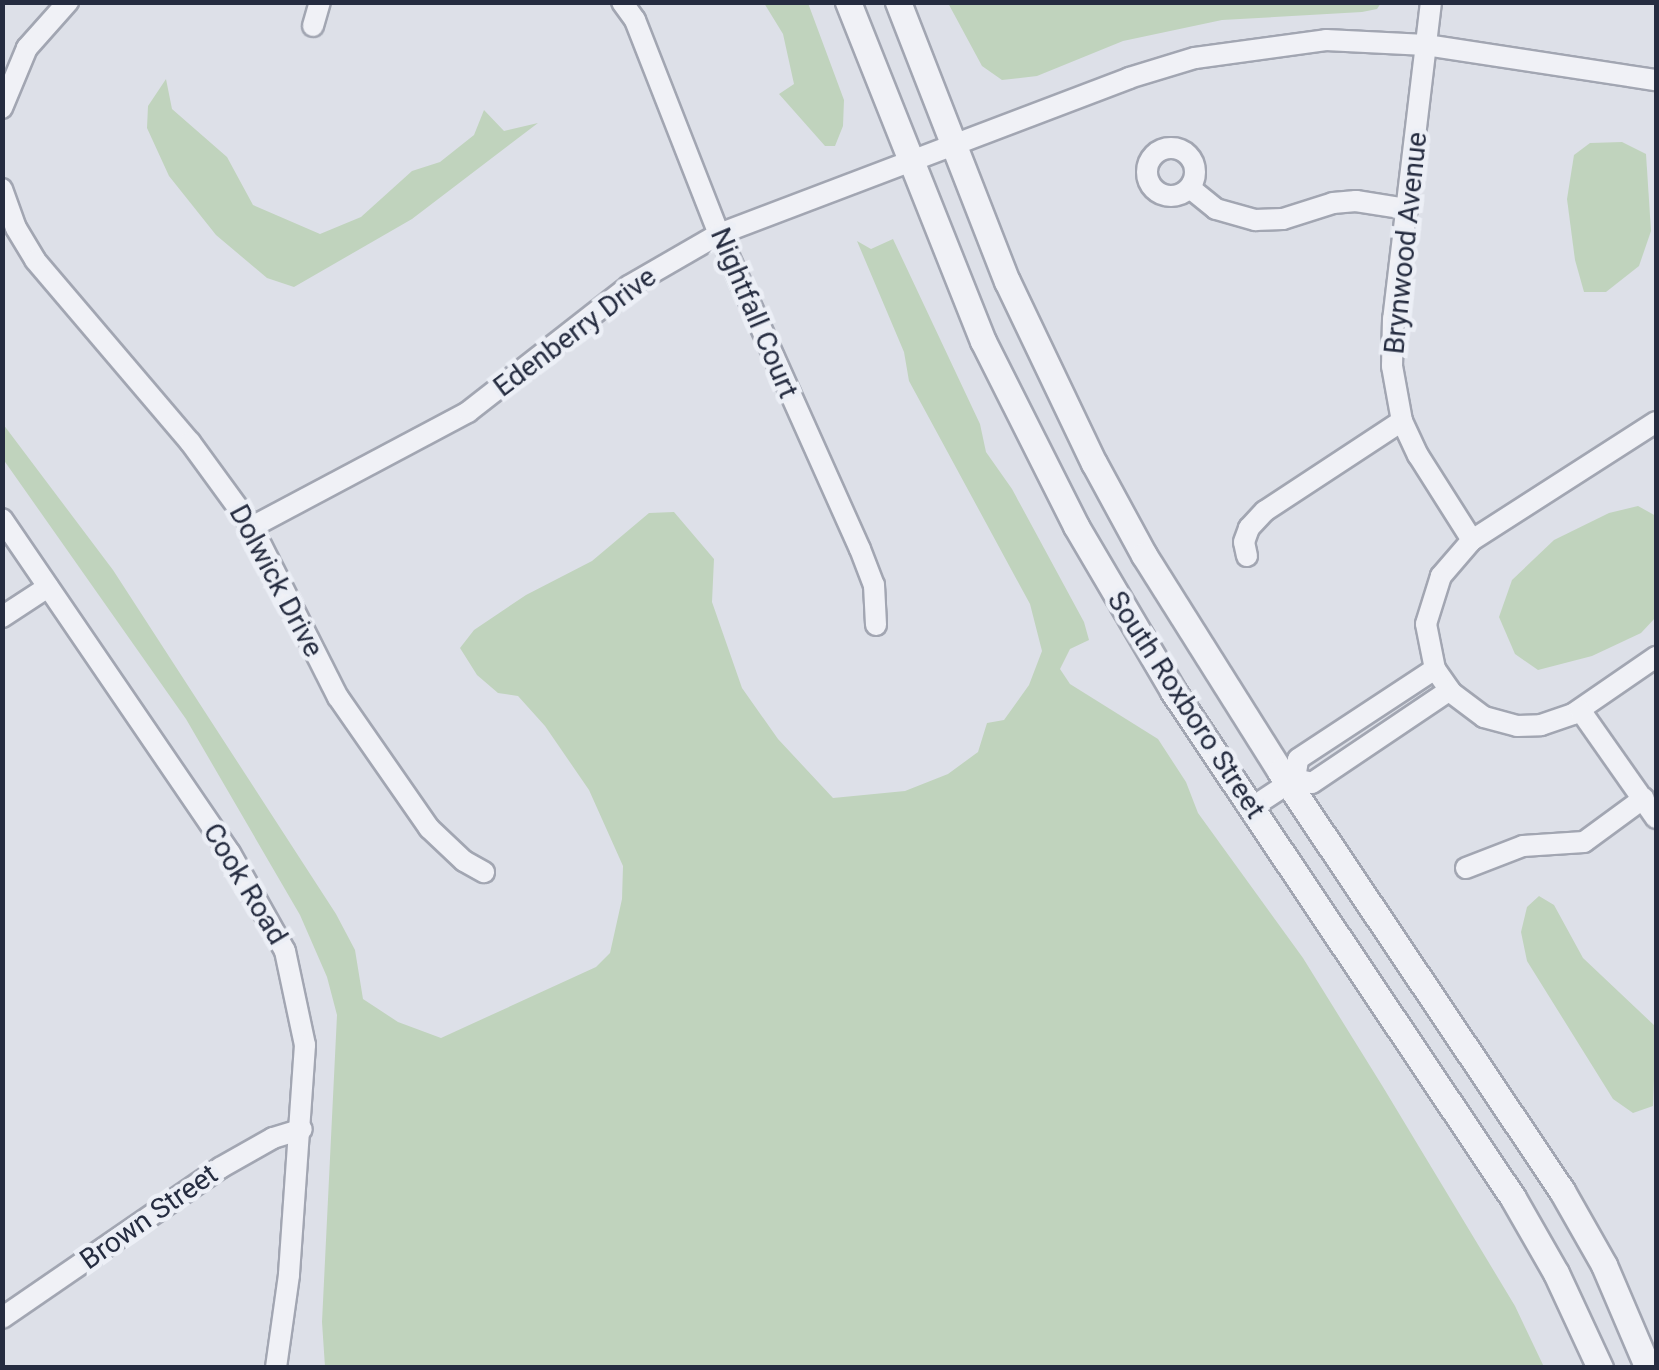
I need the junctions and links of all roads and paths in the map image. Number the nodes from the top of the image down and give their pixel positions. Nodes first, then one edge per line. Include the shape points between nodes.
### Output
1 (68, 2) edge
2 (320, 2) edge
3 (622, 2) edge
4 (848, 2) edge
5 (898, 2) edge
6 (1431, 2) edge
7 (313, 26) dead end
8 (1426, 44) junction
9 (1656, 80) edge
10 (2, 108) edge
11 (951, 145) junction
12 (908, 162) junction
13 (2, 188) edge
14 (1190, 188) dead end
15 (1407, 209) junction
16 (718, 234) junction
17 (1402, 421) junction
18 (1650, 426) edge
19 (1656, 451) edge
20 (2, 519) edge
21 (252, 527) junction
22 (1472, 540) junction
23 (1247, 556) dead end
24 (48, 587) junction
25 (2, 617) edge
26 (876, 626) dead end
27 (1656, 657) edge
28 (1436, 669) junction
29 (1450, 690) junction
30 (1580, 710) junction
31 (1292, 780) junction
32 (1644, 798) junction
33 (1251, 808) junction
34 (1656, 818) edge
35 (1466, 868) dead end
36 (484, 872) dead end
37 (302, 1129) junction
38 (2, 1318) edge
39 (276, 1368) edge
40 (1600, 1368) edge
41 (1648, 1368) edge

1 - 10 street via 27,48
2 - 7 street
3 - 16 street, Nightfall Court via 635,20
4 - 12 street, South Roxboro Street
5 - 11 street, South Roxboro Street
6 - 8 street, Brynwood Avenue
8 - 9 street, Edenberry Drive
8 - 11 street, Edenberry Drive via 1326,40 1195,58
8 - 15 street, Brynwood Avenue
11 - 12 street, Edenberry Drive
11 - 31 street, South Roxboro Street via 1094,463 1173,602
12 - 16 street, Edenberry Drive
12 - 33 street, South Roxboro Street via 1032,445 1123,610
13 - 21 street, Dolwick Drive via 35,260 190,442
14 - 15 street via 1216,209 1255,220 1356,201
15 - 17 street, Brynwood Avenue via 1391,346
16 - 21 street, Edenberry Drive via 629,286 468,412
16 - 26 street, Nightfall Court via 860,549 874,585
17 - 22 street, Brynwood Avenue
17 - 23 street via 1265,511 1249,528
18 - 19 street
18 - 22 street
20 - 24 street, Cook Road
21 - 36 street, Dolwick Drive via 338,697 429,828
22 - 28 street via 1445,570 1428,606
24 - 25 street
24 - 37 street, Cook Road via 230,854 285,951 304,1023
27 - 30 street
28 - 29 street
28 - 31 street via 1298,759
29 - 30 street via 1475,712 1504,724 1541,725
29 - 31 street via 1312,782
30 - 32 street
31 - 33 street
31 - 41 street, South Roxboro Street via 1562,1191 1604,1265
32 - 34 street
32 - 35 street via 1584,842 1523,846
33 - 40 street, South Roxboro Street via 1513,1198
37 - 38 street, Brown Street via 220,1168
37 - 39 street, Cook Road

